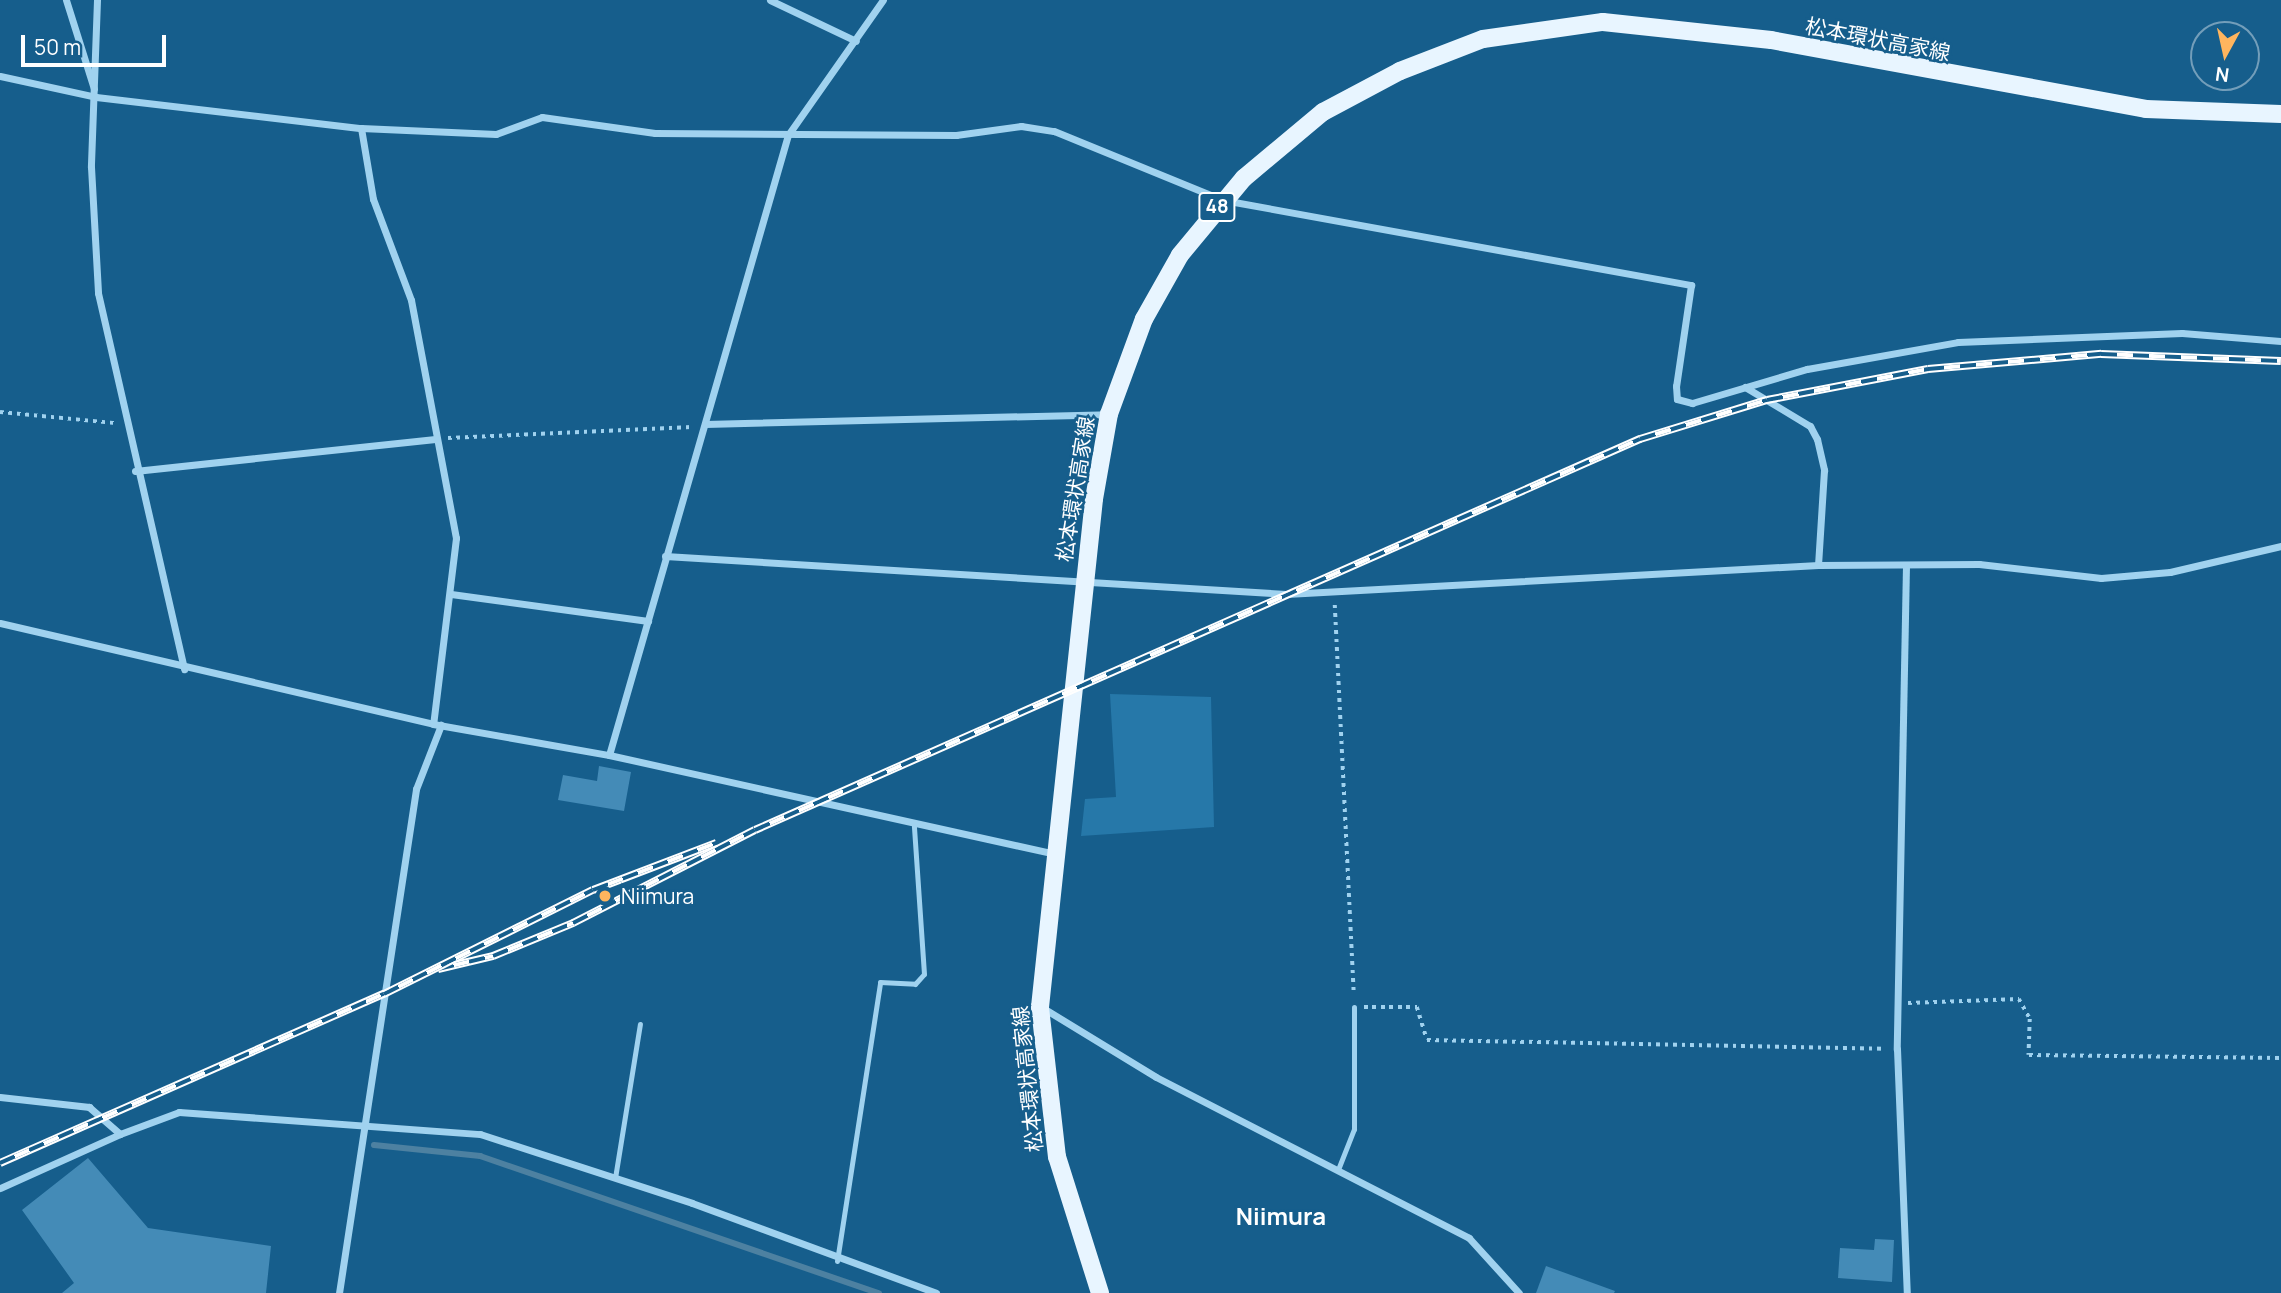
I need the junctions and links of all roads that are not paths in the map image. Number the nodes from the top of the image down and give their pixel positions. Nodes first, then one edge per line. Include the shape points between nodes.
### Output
1 (65, 0) edge
2 (97, 0) edge
3 (770, 0) edge
4 (883, 0) edge
5 (856, 41) junction
6 (0, 76) edge
7 (96, 97) junction
8 (2281, 114) edge
9 (361, 128) junction
10 (788, 135) junction
11 (1223, 200) junction
12 (2281, 341) edge
13 (1745, 387) junction
14 (1109, 414) junction
15 (705, 426) junction
16 (435, 439) junction
17 (135, 471) junction
18 (2281, 546) edge
19 (665, 555) junction
20 (1818, 565) junction
21 (1906, 565) junction
22 (1084, 583) junction
23 (451, 594) junction
24 (648, 621) junction
25 (0, 623) edge
26 (184, 669) junction
27 (437, 724) junction
28 (609, 755) junction
29 (914, 826) junction
30 (1055, 854) junction
31 (1040, 1007) junction
32 (1354, 1007) road end
33 (640, 1024) dead end
34 (0, 1097) edge
35 (361, 1130) junction
36 (120, 1134) junction
37 (1339, 1167) junction
38 (615, 1178) junction
39 (0, 1188) edge
40 (837, 1261) junction
41 (340, 1293) edge
42 (936, 1293) edge
43 (1100, 1293) edge
44 (1519, 1293) edge
45 (1906, 1293) edge

1 - 7 street
2 - 7 street
3 - 5 street
4 - 5 street
5 - 10 street
6 - 7 street
7 - 9 street
7 - 17 street via 91,167 98,293
8 - 11 main road, 松本環状高家線 / 48 via 2146,108 1689,27 1562,25 1445,51 1355,93 1287,137
9 - 10 street via 496,134 542,117 655,133
9 - 16 street via 373,199 411,300
10 - 11 street via 956,135 1021,126 1055,131
10 - 15 street
11 - 13 street via 1691,285 1677,399 1692,403
11 - 14 main road, 松本環状高家線 / 48 via 1164,281 1125,361
12 - 13 street via 2182,333 1958,342
13 - 20 street via 1804,421 1817,439 1824,470
14 - 15 street
14 - 22 main road, 松本環状高家線 / 48
15 - 19 street
16 - 17 street
16 - 23 street via 456,538
17 - 26 street via 184,649
18 - 21 street via 2170,572 2101,578 1979,564
19 - 22 street
19 - 24 street
20 - 21 street
20 - 22 street via 1335,593
21 - 45 street via 1897,1049
22 - 30 main road, 松本環状高家線 / 48
23 - 24 street
23 - 27 street
24 - 28 street
25 - 26 street
26 - 27 street
27 - 28 street
27 - 35 street via 416,789
28 - 29 street
29 - 30 street
29 - 40 lane via 924,974 915,984 880,982
30 - 31 main road, 松本環状高家線 / 48
31 - 37 street via 1156,1077
31 - 43 main road, 松本環状高家線 / 48 via 1057,1157
32 - 37 lane via 1354,1129
33 - 38 lane
34 - 36 street via 89,1107
35 - 36 street via 179,1112
35 - 38 street via 480,1135
35 - 41 street
36 - 39 street
37 - 44 street via 1469,1238
38 - 40 street
40 - 42 street

